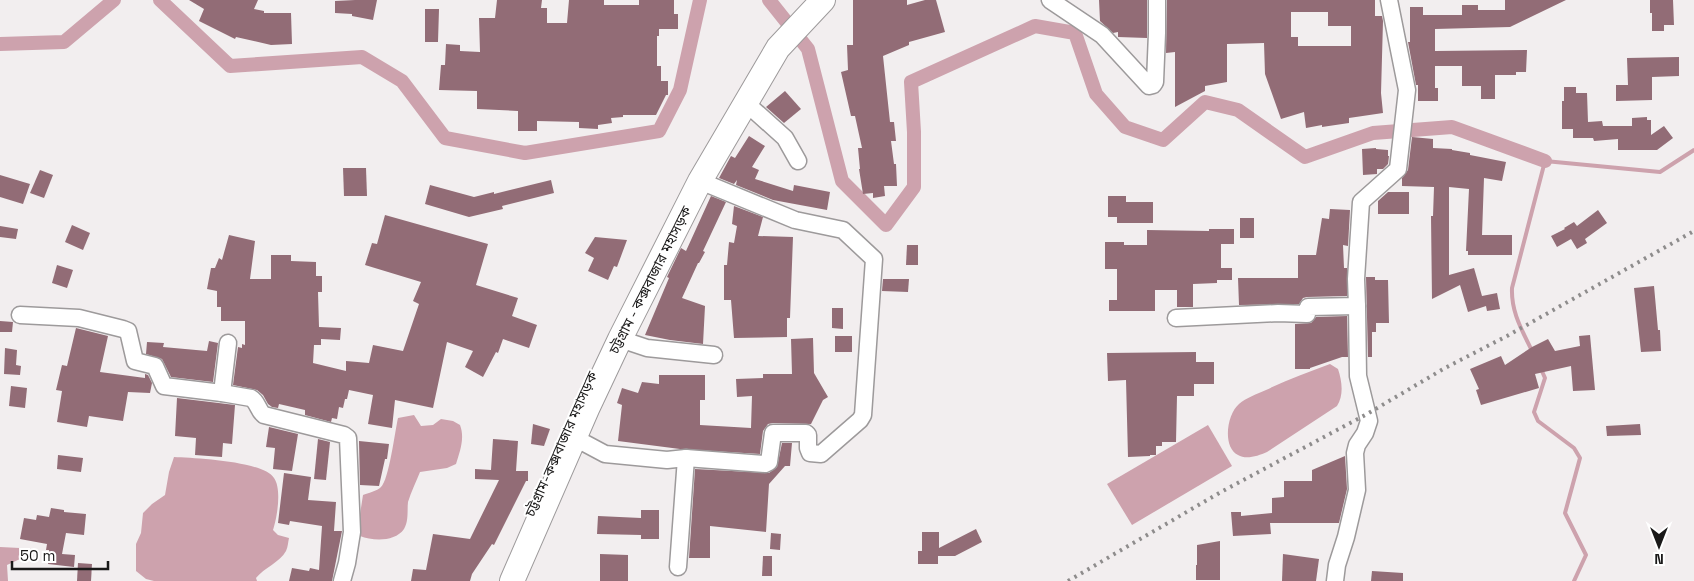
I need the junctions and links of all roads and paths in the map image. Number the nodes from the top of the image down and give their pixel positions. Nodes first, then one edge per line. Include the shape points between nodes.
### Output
1 (1050, 0) edge
2 (1157, 0) edge
3 (1388, 0) edge
4 (809, 5) edge
5 (772, 45) junction
6 (746, 103) junction
7 (798, 161) dead end
8 (700, 181) junction
9 (1356, 306) junction
10 (20, 315) dead end
11 (1176, 318) dead end
12 (620, 339) junction
13 (228, 343) dead end
14 (714, 355) dead end
15 (222, 392) junction
16 (575, 438) junction
17 (686, 458) junction
18 (678, 567) dead end
19 (342, 581) edge
20 (500, 581) edge
21 (512, 581) edge
22 (1335, 581) edge

1 - 2 street via 1102,35 1149,86 1155,82
3 - 9 street via 1407,90 1398,169 1361,202
4 - 5 highway
5 - 6 highway, চট্টগ্রাম - কক্সবাজার মহাসড়ক
5 - 20 highway, চট্টগ্রাম-কক্সবাজার মহাসড়ক via 737,86 662,220
6 - 7 street via 785,138
6 - 8 highway, চট্টগ্রাম - কক্সবাজার মহাসড়ক
8 - 12 highway, চট্টগ্রাম - কক্সবাজার মহাসড়ক
8 - 17 street via 795,220 844,230 874,259 863,415 860,420 815,453 808,448 808,434 775,432 771,436 766,463
9 - 11 street via 1308,307 1307,314
9 - 22 street via 1358,376 1368,421 1355,453 1356,490
10 - 15 street via 79,318 123,329 128,331 135,361 155,366 164,386
12 - 14 street via 647,348
12 - 16 highway, চট্টগ্রাম - কক্সবাজার মহাসড়ক
13 - 15 street
15 - 19 street via 251,398 261,414 348,438 352,532
16 - 17 street via 605,454 667,460
16 - 21 highway, চট্টগ্রাম - কক্সবাজার মহাসড়ক
17 - 18 street

